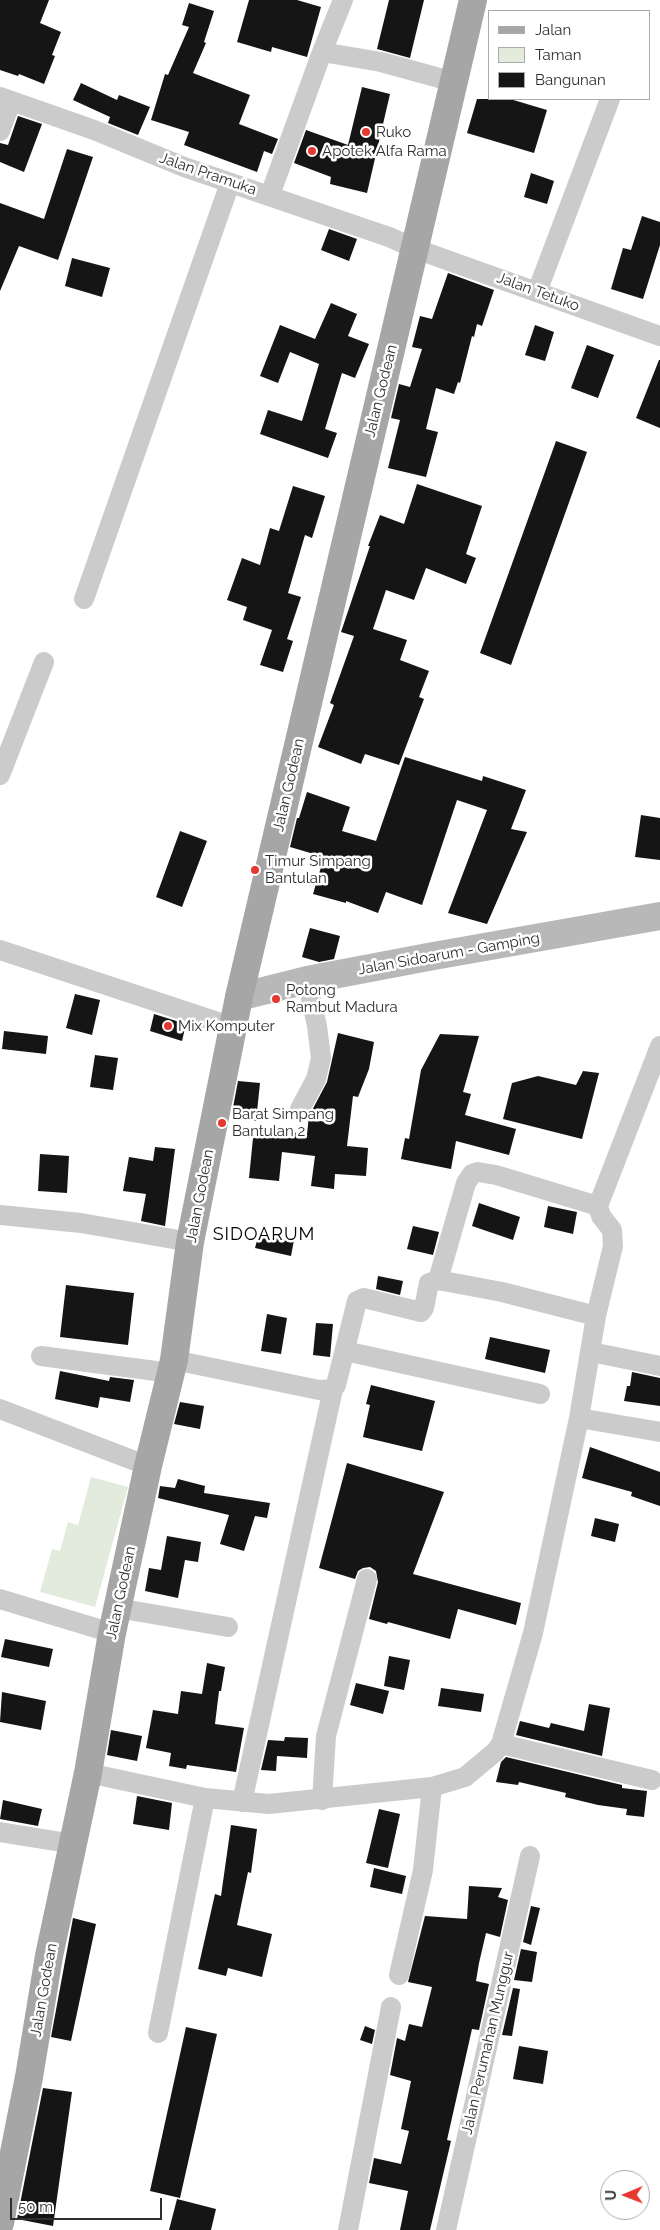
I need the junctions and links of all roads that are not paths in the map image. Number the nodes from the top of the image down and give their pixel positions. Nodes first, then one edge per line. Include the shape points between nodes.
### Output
1 (343, 0) edge
2 (473, 0) edge
3 (322, 52) junction
4 (454, 82) junction
5 (6, 99) edge
6 (610, 100) edge
7 (0, 131) edge
8 (230, 183) junction
9 (270, 195) junction
10 (416, 249) junction
11 (537, 292) junction
12 (660, 336) edge
13 (84, 599) dead end
14 (44, 662) dead end
15 (0, 774) edge
16 (660, 916) edge
17 (0, 950) edge
18 (307, 980) junction
19 (239, 997) junction
20 (234, 1027) junction
21 (660, 1046) edge
22 (300, 1109) dead end
23 (598, 1206) junction
24 (0, 1215) edge
25 (190, 1242) junction
26 (438, 1280) junction
27 (596, 1316) junction
28 (345, 1350) junction
29 (591, 1352) junction
30 (41, 1356) dead end
31 (660, 1366) edge
32 (172, 1367) junction
33 (333, 1389) junction
34 (540, 1394) dead end
35 (0, 1409) edge
36 (580, 1418) junction
37 (660, 1432) edge
38 (148, 1466) junction
39 (366, 1580) dead end
40 (0, 1599) edge
41 (115, 1621) junction
42 (228, 1627) dead end
43 (501, 1744) junction
44 (88, 1773) junction
45 (652, 1780) dead end
46 (432, 1787) junction
47 (205, 1798) junction
48 (322, 1800) junction
49 (242, 1802) junction
50 (0, 1832) edge
51 (74, 1844) junction
52 (530, 1856) dead end
53 (399, 1975) dead end
54 (391, 2007) dead end
55 (158, 2033) dead end
56 (0, 2223) edge
57 (348, 2230) edge
58 (446, 2230) edge

1 - 3 street
2 - 4 main road, Jalan Godean
3 - 4 street via 381,62
3 - 9 street
4 - 10 main road, Jalan Godean
5 - 7 street
5 - 8 street, Jalan Pramuka
6 - 11 street
8 - 9 street, Jalan Pramuka
8 - 13 street
9 - 10 street, Jalan Pramuka
10 - 11 street, Jalan Tetuko
10 - 19 main road, Jalan Godean
11 - 12 street, Jalan Tetuko
14 - 15 street
16 - 18 main road, Jalan Sidoarum - Gamping
17 - 20 street
18 - 19 main road, Jalan Sidoarum - Gamping
18 - 22 street via 321,1058 316,1079
19 - 20 main road, Jalan Godean
20 - 25 main road, Jalan Godean
21 - 23 street
23 - 26 street via 496,1175 472,1174 466,1183
23 - 27 street via 612,1230 613,1246
24 - 25 street via 81,1223
25 - 32 main road, Jalan Godean
26 - 27 street via 502,1292
26 - 28 street via 429,1283 421,1312 364,1298 357,1301
27 - 29 street
28 - 33 street
28 - 34 street
29 - 31 street
29 - 36 street
30 - 32 street
32 - 33 street via 319,1390
32 - 38 main road, Jalan Godean
33 - 49 street
35 - 38 street
36 - 37 street
36 - 43 street via 533,1633
38 - 41 main road, Jalan Godean
39 - 48 street via 326,1736
40 - 41 street
41 - 42 street
41 - 44 main road, Jalan Godean
43 - 45 street
43 - 46 street via 481,1766 465,1776
44 - 47 street
44 - 51 main road, Jalan Godean
46 - 48 street
46 - 53 street via 422,1870
47 - 49 street
47 - 55 street
48 - 49 street via 269,1804
50 - 51 street
51 - 56 main road, Jalan Godean via 49,1956
52 - 58 street, Jalan Perumahan Munggur
54 - 57 street

